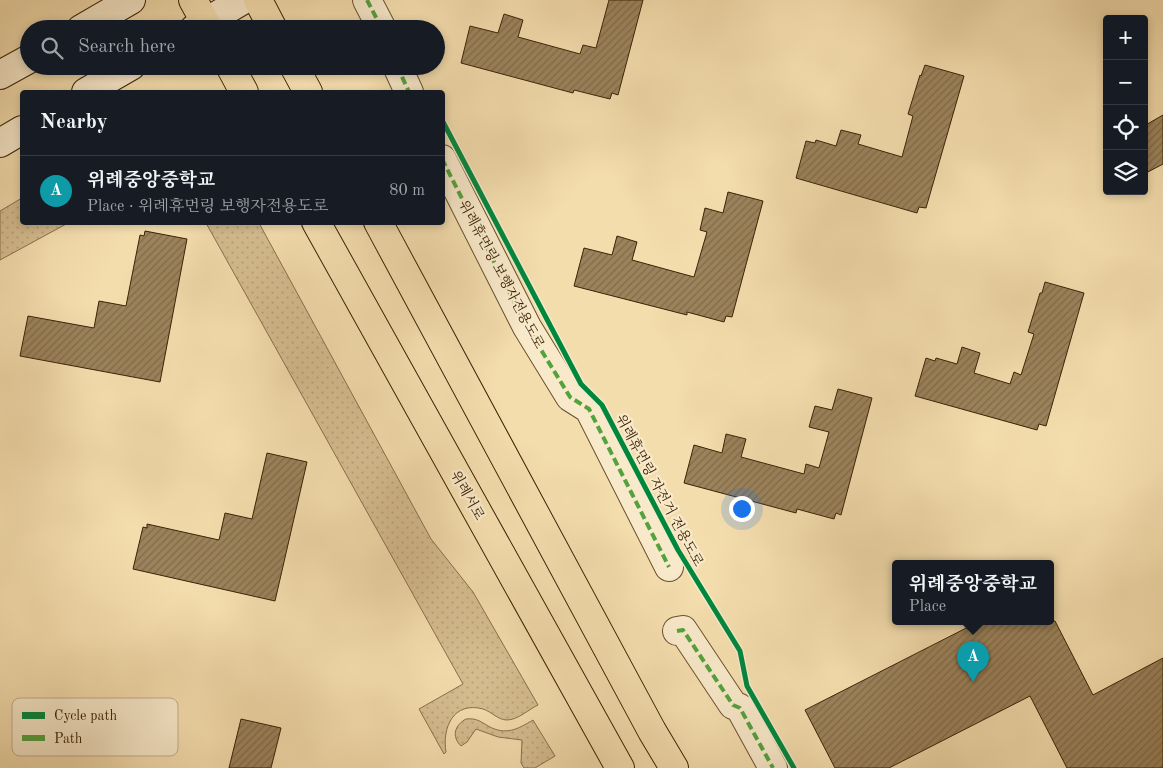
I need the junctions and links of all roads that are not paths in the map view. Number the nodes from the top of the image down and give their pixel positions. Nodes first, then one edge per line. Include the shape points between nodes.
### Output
1 (131, 0) edge
2 (243, 0) edge
3 (258, 0) edge
4 (367, 0) edge
5 (97, 20) edge
6 (200, 20) edge
7 (268, 20) edge
8 (377, 20) edge
9 (20, 63) edge
10 (0, 75) edge
11 (115, 75) edge
12 (235, 75) edge
13 (299, 75) edge
14 (401, 75) edge
15 (89, 90) edge
16 (243, 90) edge
17 (307, 90) edge
18 (408, 90) edge
19 (20, 131) edge
20 (0, 143) edge
21 (445, 165) edge
22 (318, 225) edge
23 (380, 225) edge
24 (669, 567) dead end
25 (677, 631) dead end
26 (620, 768) edge
27 (674, 768) edge
28 (773, 768) edge

1 - 5 street
2 - 6 street
3 - 7 main road
4 - 8 street
9 - 10 street
11 - 15 street
12 - 16 main road
13 - 17 main road
14 - 18 street
19 - 20 street
21 - 24 street, 위례휴먼링 보행자전용도로 via 527,327 570,397 589,409
22 - 26 main road, 위례서로
23 - 27 main road
25 - 28 street via 683,630 733,706 740,708

